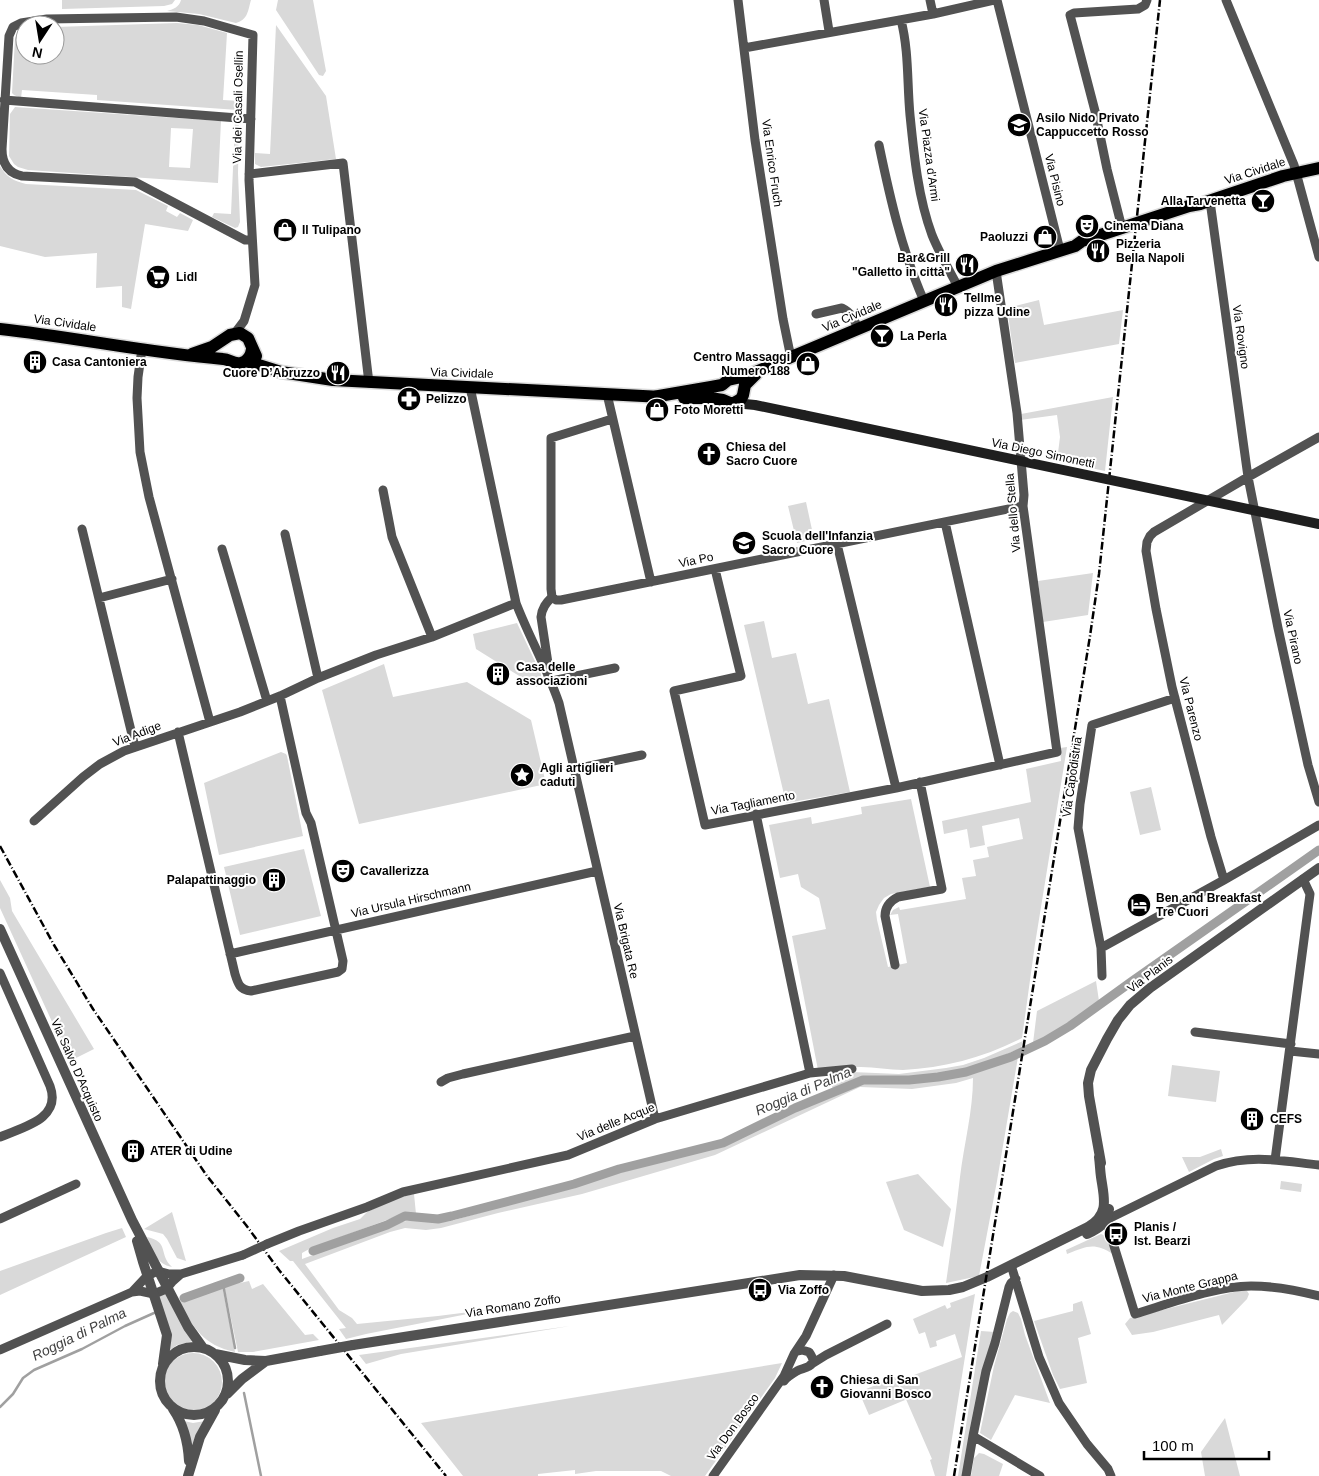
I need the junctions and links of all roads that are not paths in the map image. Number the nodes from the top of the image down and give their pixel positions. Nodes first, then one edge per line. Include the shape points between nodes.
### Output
1 (738, 0) edge
2 (824, 0) edge
3 (930, 0) edge
4 (995, 0) edge
5 (1146, 0) edge
6 (1226, 0) edge
7 (933, 14) junction
8 (901, 20) junction
9 (829, 31) junction
10 (744, 48) junction
11 (4, 100) junction
12 (251, 119) junction
13 (879, 145) dead end
14 (1319, 168) edge
15 (1296, 172) junction
16 (249, 174) junction
17 (1205, 202) junction
18 (1122, 228) junction
19 (252, 240) junction
20 (1075, 246) junction
21 (1060, 250) junction
22 (1319, 257) edge
23 (996, 271) junction
24 (958, 287) junction
25 (924, 301) junction
26 (816, 314) dead end
27 (244, 322) junction
28 (0, 329) edge
29 (858, 329) junction
30 (229, 337) junction
31 (142, 349) junction
32 (249, 349) junction
33 (185, 356) junction
34 (794, 356) junction
35 (226, 359) junction
36 (764, 369) junction
37 (727, 382) junction
38 (369, 383) junction
39 (470, 387) junction
40 (744, 389) junction
41 (607, 394) junction
42 (653, 397) junction
43 (729, 401) junction
44 (762, 406) junction
45 (612, 419) junction
46 (1319, 439) edge
47 (1248, 477) junction
48 (383, 490) dead end
49 (1023, 506) junction
50 (945, 522) junction
51 (1319, 524) edge
52 (82, 529) dead end
53 (285, 534) dead end
54 (837, 544) junction
55 (222, 549) dead end
56 (715, 569) junction
57 (172, 579) junction
58 (651, 582) junction
59 (552, 597) junction
60 (99, 598) junction
61 (516, 603) junction
62 (541, 617) junction
63 (523, 621) junction
64 (432, 637) junction
65 (546, 647) junction
66 (537, 649) junction
67 (615, 668) dead end
68 (318, 678) junction
69 (551, 680) junction
70 (280, 696) junction
71 (1175, 698) junction
72 (267, 701) junction
73 (210, 722) junction
74 (178, 732) junction
75 (135, 747) junction
76 (1056, 752) joint
77 (642, 755) dead end
78 (1000, 765) junction
79 (574, 769) junction
80 (920, 782) junction
81 (896, 788) junction
82 (1319, 802) edge
83 (756, 814) junction
84 (34, 821) dead end
85 (1319, 825) edge
86 (1319, 868) edge
87 (598, 871) junction
88 (1304, 879) junction
89 (1224, 880) junction
90 (0, 929) edge
91 (336, 930) junction
92 (1101, 948) junction
93 (230, 954) junction
94 (895, 966) dead end
95 (0, 974) edge
96 (1102, 976) dead end
97 (1195, 1032) dead end
98 (635, 1036) junction
99 (1290, 1047) junction
100 (1319, 1054) edge
101 (852, 1069) dead end
102 (810, 1073) junction
103 (441, 1082) dead end
104 (654, 1119) junction
105 (0, 1137) edge
106 (1275, 1160) junction
107 (1319, 1165) edge
108 (76, 1184) dead end
109 (1103, 1218) junction
110 (0, 1219) edge
111 (132, 1220) junction
112 (158, 1271) junction
113 (1013, 1271) junction
114 (181, 1274) junction
115 (147, 1276) junction
116 (832, 1278) junction
117 (166, 1289) junction
118 (132, 1292) junction
119 (154, 1294) junction
120 (1319, 1296) edge
121 (1023, 1302) junction
122 (1005, 1306) junction
123 (887, 1324) dead end
124 (806, 1336) junction
125 (203, 1348) junction
126 (0, 1350) edge
127 (797, 1351) junction
128 (809, 1352) junction
129 (215, 1354) junction
130 (826, 1355) junction
131 (792, 1360) junction
132 (266, 1361) junction
133 (163, 1365) junction
134 (810, 1365) junction
135 (801, 1370) junction
136 (773, 1392) junction
137 (225, 1396) junction
138 (170, 1406) junction
139 (217, 1407) junction
140 (973, 1436) junction
141 (188, 1473) edge
142 (1111, 1475) edge
143 (713, 1476) edge
144 (966, 1476) edge
145 (1040, 1476) edge

1 - 10 street, Via Enrico Fruch
2 - 9 street
3 - 7 street
4 - 7 street
4 - 21 street, Via Pisino
5 - 18 street via 1138,9 1070,15
6 - 15 street
7 - 8 street
8 - 9 street
8 - 24 street, Via Piazza d'Armi via 908,60 910,114 920,191 933,236
9 - 10 street
10 - 34 street, Via Enrico Fruch via 755,140 786,329
11 - 12 street
11 - 12 street, Via dei Casali Osellin via 9,36 13,27 21,23 176,17 253,35
11 - 19 street via 2,155 5,165 16,175 135,182 245,240
12 - 16 street, Via dei Casali Osellin
13 - 25 street via 890,198
14 - 15 main road, Via Cividale
15 - 17 main road, Via Cividale
15 - 22 street
16 - 19 street, Via dei Casali Osellin
16 - 38 street via 343,163
17 - 18 main road, Via Cividale
17 - 20 main road, Via Cividale via 1190,211 1141,228
17 - 47 street, Via Rovigno
18 - 20 main road, Via Cividale
19 - 27 street, Via dei Casali Osellin via 255,285
20 - 21 main road, Via Cividale
21 - 23 main road, Via Cividale
23 - 24 main road, Via Cividale
23 - 49 street, Via dello Stella via 1017,413
24 - 25 main road, Via Cividale
25 - 29 main road, Via Cividale
26 - 29 street via 842,308 854,317
27 - 30 street, Via dei Casali Osellin
27 - 32 street
28 - 31 main road, Via Cividale
29 - 34 main road, Via Cividale
30 - 32 main road, Via Cividale via 244,335
30 - 33 main road, Via Cividale via 202,352
30 - 35 main road via 222,344
31 - 33 main road, Via Cividale
31 - 57 street via 137,398 140,452
32 - 35 main road, Via Cividale via 242,363
32 - 38 main road, Via Cividale via 271,370
33 - 35 main road, Via Cividale
34 - 36 main road, Via Cividale
36 - 37 main road, Via Cividale
36 - 40 main road, Via Cividale via 752,376
37 - 40 main road via 737,380
37 - 42 main road, Via Cividale
37 - 43 main road via 720,392
38 - 39 main road, Via Cividale
39 - 41 main road, Via Cividale
39 - 61 street, Via Brigata Re
40 - 43 main road, Via Cividale via 741,399
40 - 44 main road, Via Diego Simonetti via 748,398
41 - 42 main road, Via Cividale
41 - 45 street
42 - 43 main road, Via Cividale
43 - 44 main road, Via Diego Simonetti
44 - 51 main road, Via Diego Simonetti, bridge
45 - 58 street
45 - 59 street via 552,438
46 - 47 street
47 - 71 street, Via Parenzo via 1154,532 1147,542 1156,609
47 - 82 street, Via Pirano via 1278,628
48 - 64 street via 392,537
49 - 50 street, Via Po
49 - 76 street, Via dello Stella
50 - 54 street, Via Po
50 - 78 street
52 - 60 street
53 - 68 street
54 - 56 street, Via Po
54 - 81 street
55 - 72 street
56 - 58 street, Via Po
56 - 83 street, Via Tagliamento via 741,676 674,691 706,825
57 - 60 street
57 - 73 street
58 - 59 street, Via Po via 561,600
59 - 62 street
60 - 75 street
61 - 63 street, Via Brigata Re
61 - 64 street, Via Adige
62 - 63 street
62 - 65 street, Via Brigata Re
63 - 66 street, Via Brigata Re
64 - 68 street, Via Adige
65 - 66 street
65 - 69 street, Via Brigata Re
66 - 69 street, Via Brigata Re
67 - 69 street
68 - 70 street, Via Adige
69 - 79 street, Via Brigata Re
70 - 72 street, Via Adige
70 - 91 street
71 - 89 street, Via Parenzo
71 - 92 street, Via Capodistria via 1092,725 1078,828
72 - 73 street, Via Adige
73 - 74 street, Via Adige
74 - 75 street, Via Adige
74 - 93 street
75 - 84 street, Via Adige via 100,764
76 - 78 street, Via Tagliamento
77 - 79 street
78 - 80 street, Via Tagliamento
79 - 87 street, Via Brigata Re
80 - 81 street, Via Tagliamento
80 - 94 street via 942,889 898,897 888,905 885,916
81 - 83 street, Via Tagliamento
83 - 102 street
85 - 89 street
86 - 88 street, Via Planis
87 - 91 street, Via Ursula Hirschmann
87 - 98 street, Via Brigata Re
88 - 99 street via 1310,894
88 - 109 street, Via Planis via 1150,988 1118,1020 1093,1065 1088,1083 1100,1157
89 - 92 street
90 - 111 street, Via Salvo D'Acquisto
91 - 93 street, Via Ursula Hirschmann
91 - 93 street via 343,964 341,970 335,972 249,991 237,982
92 - 96 street, Via Capodistria
95 - 105 street via 52,1096 42,1118
97 - 99 street
98 - 103 street
98 - 104 street, Via Brigata Re
99 - 100 street
99 - 106 street
101 - 102 street, Via delle Acque
102 - 104 street, Via delle Acque
104 - 114 street, Via delle Acque, bridge via 568,1155 403,1192 243,1255
106 - 107 street
106 - 109 street via 1244,1159 1216,1166
108 - 110 street
109 - 113 street
109 - 120 street, Via Monte Grappa via 1135,1314 1228,1288 1264,1286
111 - 112 street, Via Salvo D'Acquisto
111 - 115 street, Via Salvo D'Acquisto
112 - 114 street, Via delle Acque
112 - 115 street
112 - 117 street, Via Salvo D'Acquisto
113 - 116 street, Via Romano Zoffo via 950,1290 929,1292 861,1279
113 - 116 street, Via Romano Zoffo via 949,1297 936,1298
113 - 121 street
113 - 122 street
114 - 117 street, Via delle Acque
115 - 118 street
115 - 119 street, Via Salvo D'Acquisto
116 - 124 street, Via Don Bosco
116 - 132 street, Via Romano Zoffo, bridge via 764,1280
117 - 119 street
117 - 125 street, Via Salvo D'Acquisto
118 - 119 street
118 - 126 street
119 - 133 street, Via Salvo D'Acquisto via 167,1335
121 - 122 street
121 - 142 street via 1039,1357 1059,1403
122 - 140 street via 986,1371
123 - 130 street, Via Don Bosco
124 - 127 street, Via Don Bosco
124 - 128 street
125 - 129 street
125 - 133 street via 177,1351
127 - 128 street
127 - 131 street, Via Don Bosco
128 - 130 street
128 - 134 street
129 - 132 street, Via Romano Zoffo
129 - 137 street via 227,1370 229,1384
130 - 134 street, Via Don Bosco
131 - 135 street via 793,1365
131 - 136 street, Via Don Bosco
132 - 137 street, Via Romano Zoffo
133 - 138 street via 160,1384
134 - 135 street, Via Don Bosco
135 - 136 street, Via Don Bosco via 786,1378
136 - 143 street, Via Don Bosco
137 - 139 street
138 - 139 street via 193,1416 206,1414
138 - 141 street via 186,1436
139 - 141 street via 200,1437
140 - 144 street
140 - 145 street

